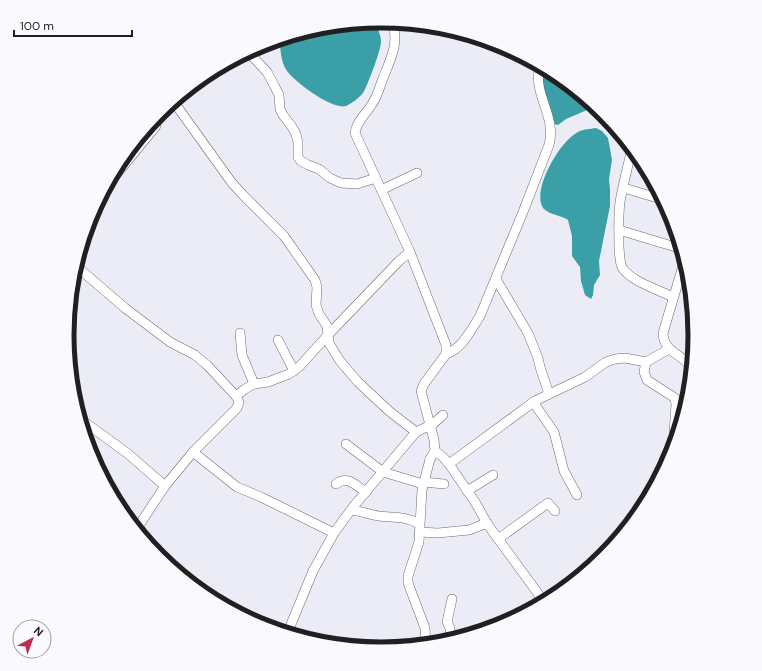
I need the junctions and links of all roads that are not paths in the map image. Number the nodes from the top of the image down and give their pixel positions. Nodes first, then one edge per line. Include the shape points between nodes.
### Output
1 (395, 29) edge
2 (252, 56) edge
3 (538, 71) edge
4 (176, 106) edge
5 (152, 131) edge
6 (131, 156) edge
7 (630, 156) edge
8 (417, 173) dead end
9 (376, 178) junction
10 (624, 188) junction
11 (381, 190) junction
12 (656, 198) edge
13 (619, 230) junction
14 (675, 247) edge
15 (410, 252) junction
16 (81, 270) edge
17 (682, 270) edge
18 (496, 279) junction
19 (673, 298) junction
20 (240, 333) dead end
21 (328, 335) junction
22 (278, 340) dead end
23 (669, 349) junction
24 (446, 354) junction
25 (646, 362) junction
26 (687, 363) edge
27 (294, 371) junction
28 (254, 384) junction
29 (549, 394) junction
30 (236, 396) junction
31 (533, 402) junction
32 (442, 415) dead end
33 (87, 424) edge
34 (430, 425) junction
35 (675, 426) edge
36 (416, 432) junction
37 (346, 444) dead end
38 (435, 451) junction
39 (193, 452) junction
40 (449, 464) junction
41 (383, 472) junction
42 (493, 475) dead end
43 (424, 483) junction
44 (336, 484) dead end
45 (444, 484) dead end
46 (165, 486) junction
47 (468, 491) junction
48 (366, 492) junction
49 (577, 495) dead end
50 (351, 510) junction
51 (555, 511) dead end
52 (487, 523) junction
53 (139, 525) edge
54 (419, 528) junction
55 (334, 533) junction
56 (498, 539) junction
57 (541, 598) edge
58 (452, 599) dead end
59 (289, 629) edge
60 (451, 635) edge
61 (425, 639) edge

1 - 9 street via 396,42 390,62 373,104 355,128
2 - 9 street via 267,72 279,95 280,109 296,134 298,157 301,161 341,183 357,184
3 - 18 street via 538,85 551,123 552,136
4 - 21 street via 232,183 284,236 315,280 316,305 327,326
5 - 6 street
7 - 10 street
8 - 11 street
9 - 11 street
10 - 12 street
10 - 13 street via 620,203
11 - 15 street
13 - 14 street
13 - 19 street via 620,262 623,269 651,288 661,290
15 - 21 street via 399,260
15 - 24 street via 446,345
16 - 30 street via 170,342 195,355
17 - 19 street
18 - 24 street via 470,332 454,351
18 - 29 street via 528,333
19 - 23 street via 663,333 663,342
20 - 28 street via 242,355
21 - 27 street
21 - 36 street via 329,343 340,361 358,382
22 - 27 street
23 - 25 street
23 - 26 street
24 - 34 street via 420,391
25 - 29 street via 615,359
25 - 35 street via 644,372 647,380 675,398
27 - 28 street via 268,382
28 - 30 street
29 - 31 street
30 - 39 street via 239,402 237,408
31 - 40 street
31 - 49 street via 554,432 564,471
32 - 34 street
33 - 46 street via 127,453
34 - 36 street
34 - 38 street
36 - 41 street
37 - 41 street
38 - 40 street
38 - 43 street via 430,459
39 - 46 street
39 - 55 street via 237,487
40 - 47 street
41 - 43 street
41 - 48 street
42 - 47 street
43 - 45 street
43 - 54 street
44 - 48 street via 346,480
46 - 53 street
47 - 52 street
48 - 50 street
50 - 54 street via 376,516 408,519
50 - 55 street
51 - 56 street via 548,503
52 - 54 street via 469,530 449,532
52 - 56 street
54 - 61 street via 419,542 408,583 423,623
55 - 59 street via 312,571
56 - 57 street
58 - 60 street via 447,622

